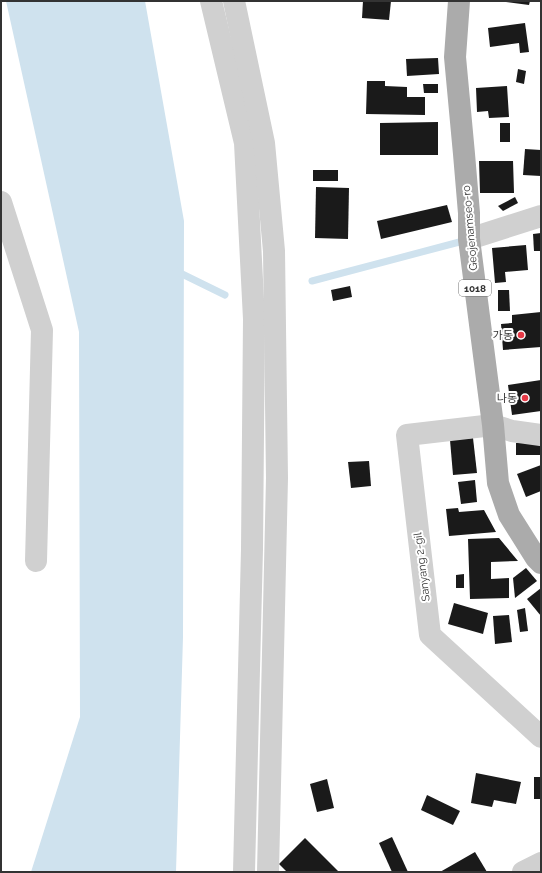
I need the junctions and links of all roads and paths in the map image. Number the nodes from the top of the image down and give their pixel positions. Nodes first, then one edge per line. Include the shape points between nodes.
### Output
1 (212, 1) edge
2 (234, 1) edge
3 (459, 1) edge
4 (1, 202) edge
5 (541, 216) edge
6 (469, 240) junction
7 (493, 425) junction
8 (541, 435) edge
9 (36, 562) dead end
10 (541, 563) edge
11 (541, 737) edge
12 (541, 862) edge
13 (244, 872) edge
14 (268, 872) edge
15 (524, 872) edge

1 - 13 street via 245,143 254,319 252,565
2 - 14 street via 264,143 274,251 277,478
3 - 6 main road, Geojenamseo-ro / 1018 via 455,57 465,161
4 - 9 street via 42,330
5 - 6 street
6 - 7 main road, Geojenamseo-ro / 1018
7 - 8 street
7 - 10 main road, Geojenamseo-ro / 1018 via 498,483 502,496 509,515
7 - 11 street, Sanyang 2-gil via 407,435 430,635
12 - 15 street

